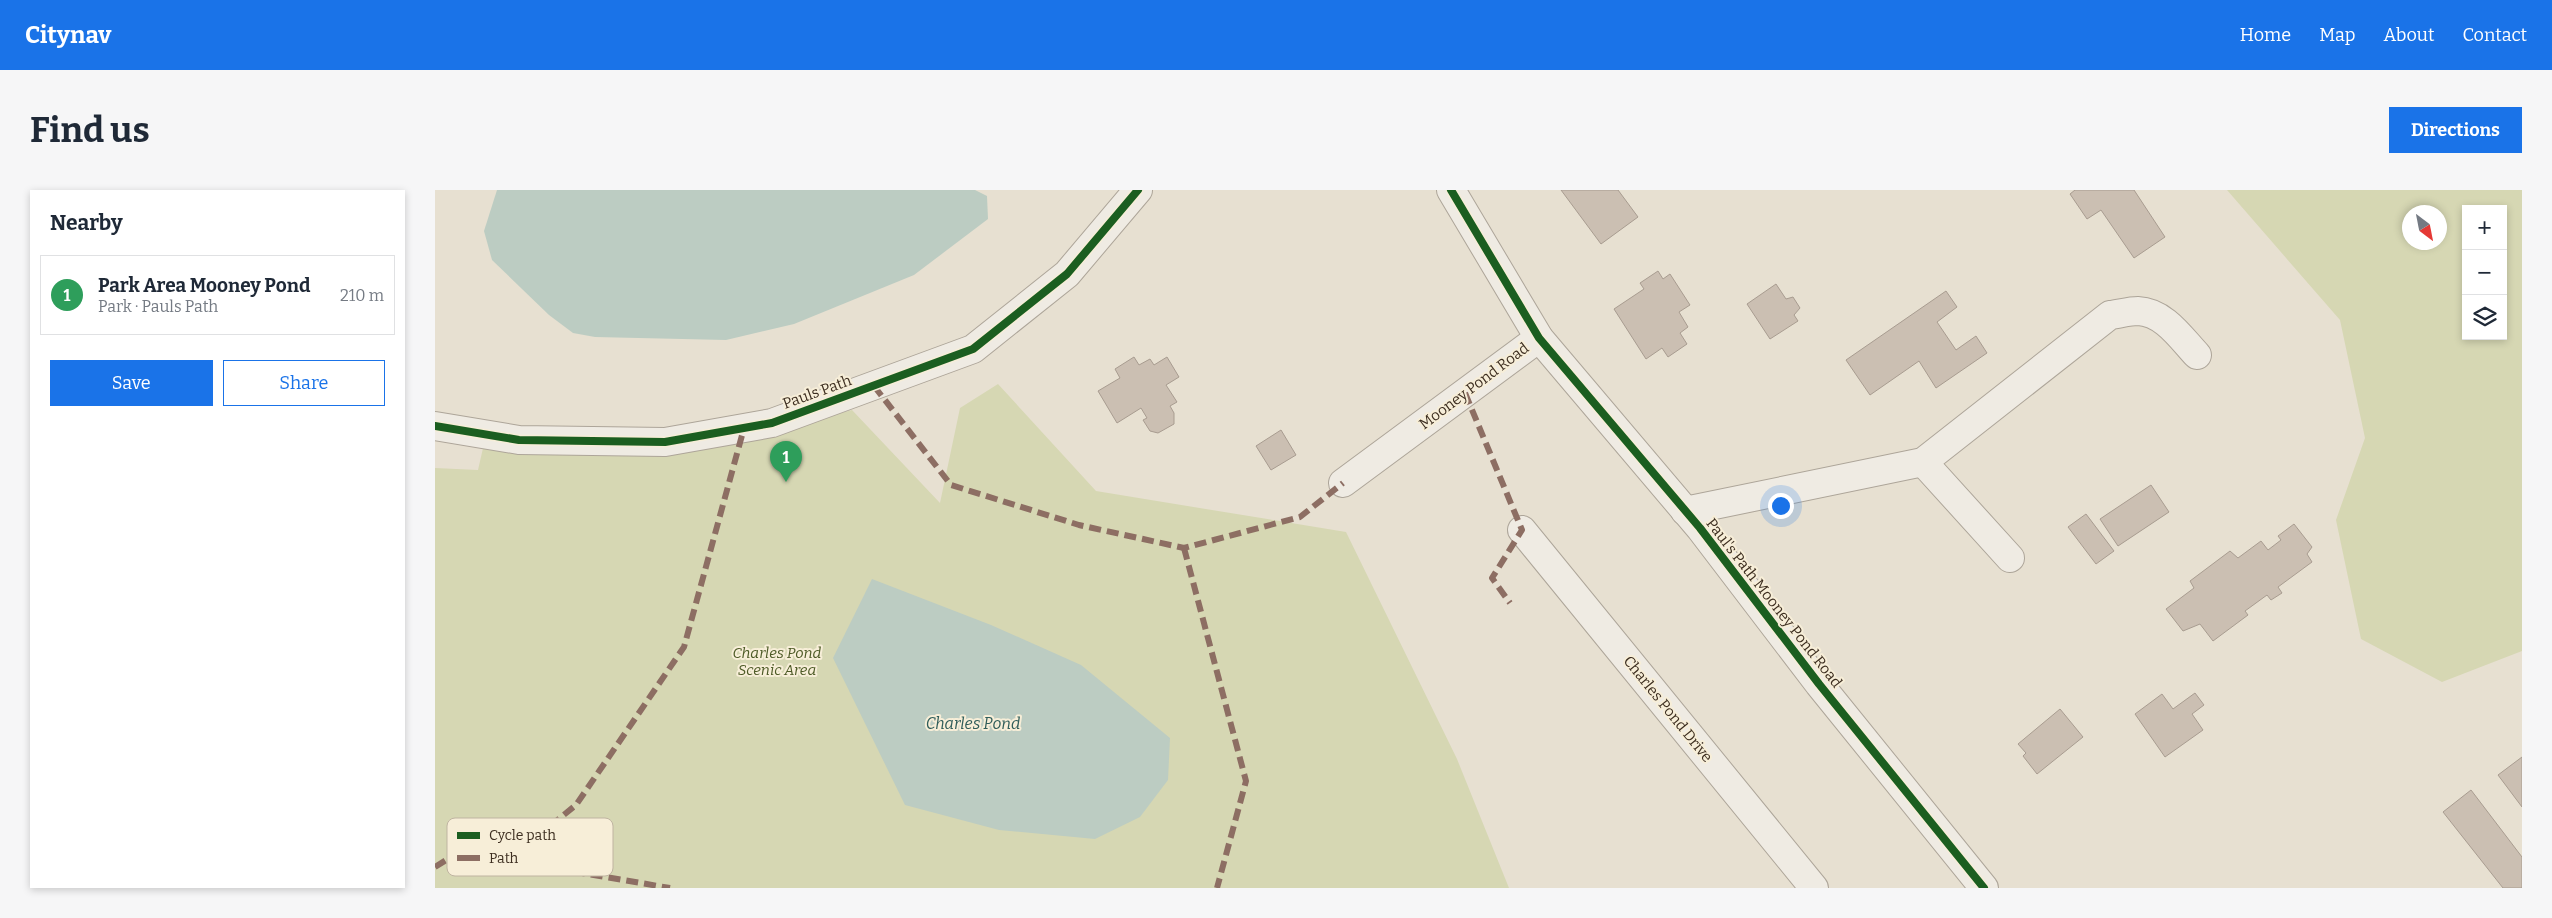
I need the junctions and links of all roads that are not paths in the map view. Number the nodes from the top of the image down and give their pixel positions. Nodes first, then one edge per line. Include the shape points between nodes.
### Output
1 (1139, 190) edge
2 (1451, 190) edge
3 (1539, 338) junction
4 (2197, 355) dead end
5 (435, 426) edge
6 (1923, 462) junction
7 (1343, 482) dead end
8 (1685, 511) junction
9 (1522, 530) dead end
10 (2009, 558) dead end
11 (1814, 888) edge
12 (1984, 888) edge

1 - 5 street, Pauls Path via 1067,274 973,349 772,423 665,442 519,440
2 - 3 street, Mooney Pond Road
3 - 7 street, Mooney Pond Road
3 - 8 street, Paul's Path Mooney Pond Road
4 - 6 street via 2168,324 2154,315 2139,311 2110,315
6 - 8 street
6 - 10 street
8 - 12 street, Paul's Path Mooney Pond Road via 1819,684
9 - 11 street, Charles Pond Drive

